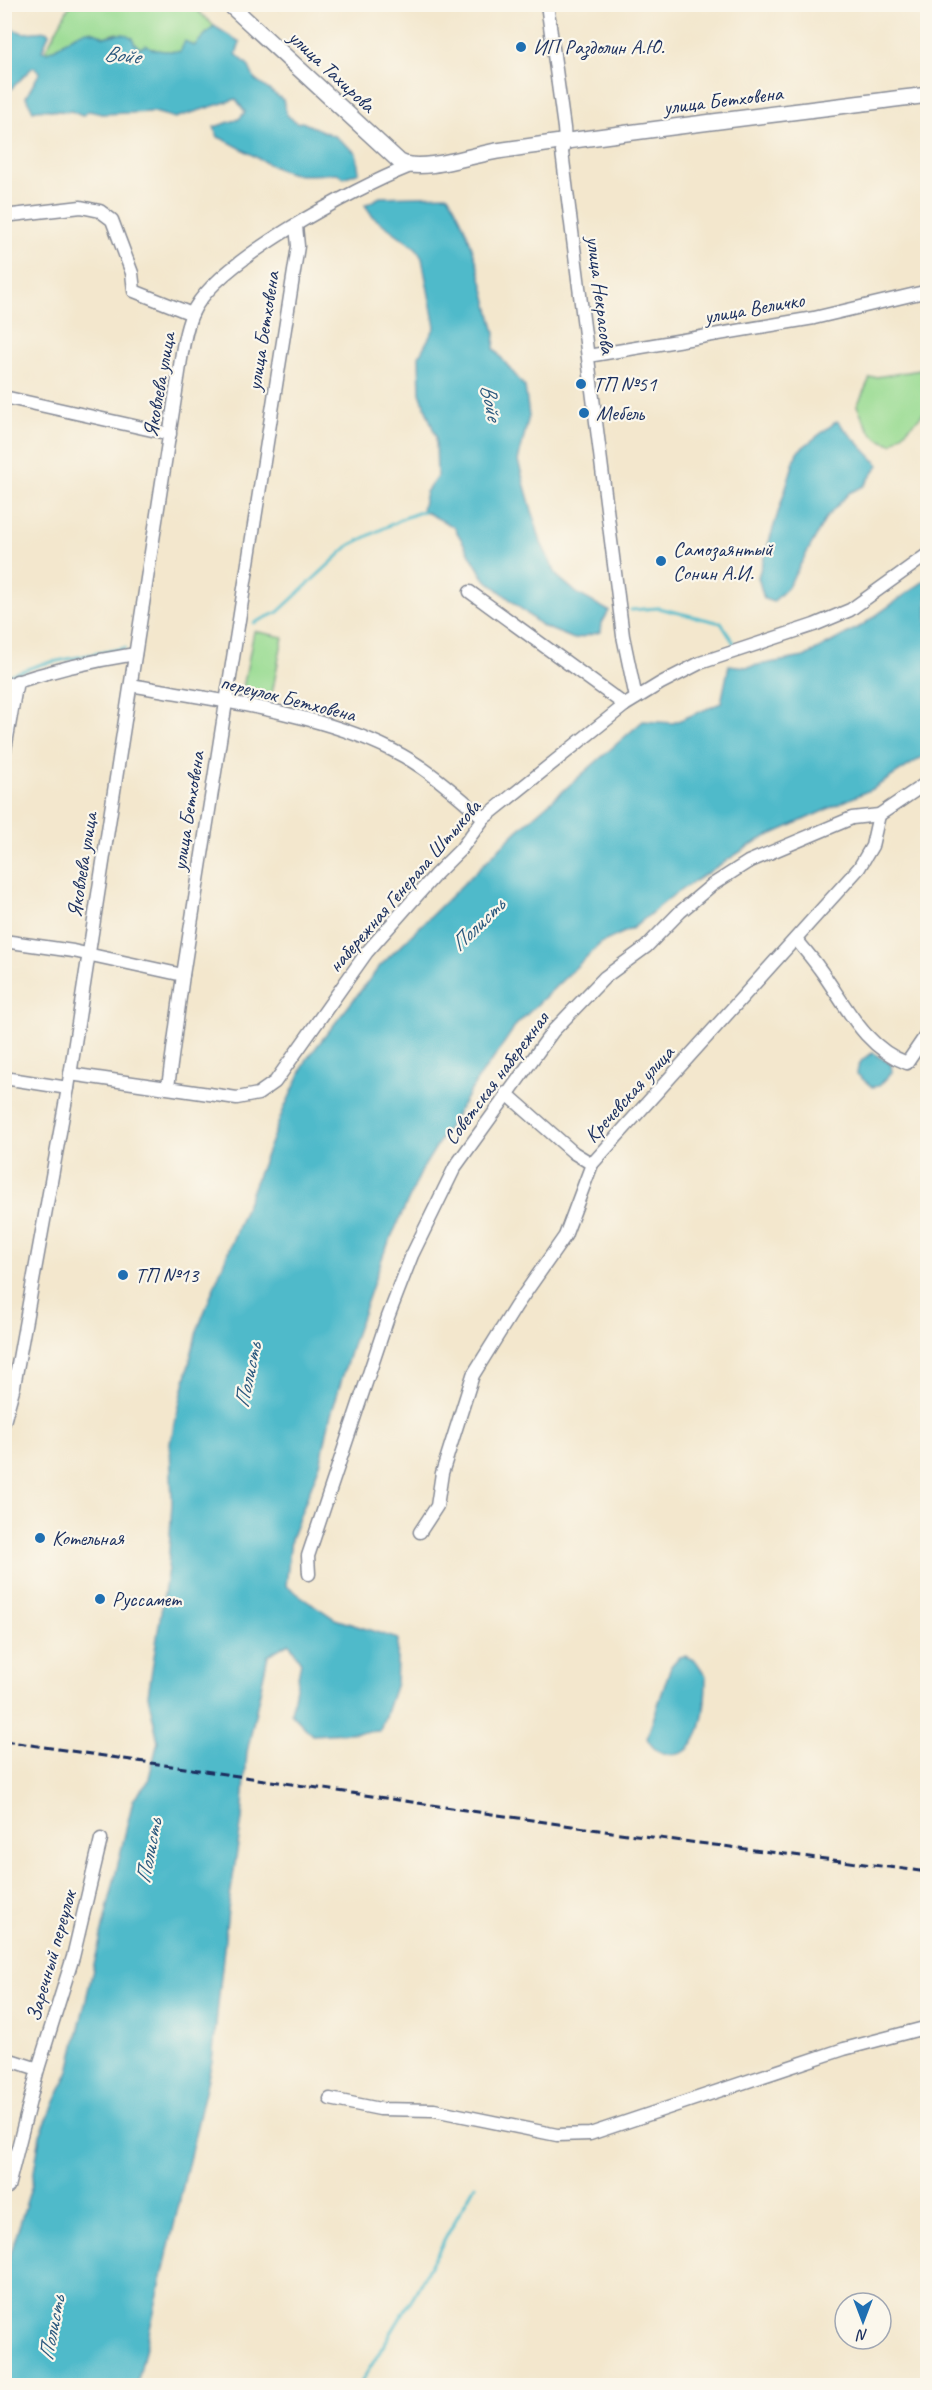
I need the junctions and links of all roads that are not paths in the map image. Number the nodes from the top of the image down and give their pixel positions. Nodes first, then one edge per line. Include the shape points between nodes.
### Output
1 (229, 4) edge
2 (547, 4) edge
3 (927, 95) edge
4 (565, 141) junction
5 (408, 167) junction
6 (4, 216) edge
7 (296, 226) junction
8 (924, 292) dead end
9 (192, 314) junction
10 (588, 356) junction
11 (4, 397) edge
12 (170, 434) junction
13 (927, 554) edge
14 (470, 592) dead end
15 (135, 654) junction
16 (17, 681) junction
17 (131, 685) junction
18 (4, 686) edge
19 (636, 698) junction
20 (227, 702) junction
21 (625, 705) junction
22 (4, 755) edge
23 (927, 782) edge
24 (879, 815) junction
25 (484, 818) junction
26 (796, 939) junction
27 (4, 941) edge
28 (87, 955) junction
29 (183, 975) junction
30 (927, 1032) edge
31 (70, 1074) junction
32 (4, 1078) edge
33 (168, 1087) junction
34 (68, 1088) junction
35 (506, 1093) junction
36 (592, 1164) junction
37 (4, 1422) edge
38 (420, 1532) dead end
39 (309, 1574) dead end
40 (101, 1839) dead end
41 (927, 2027) edge
42 (4, 2058) edge
43 (38, 2069) junction
44 (330, 2099) dead end
45 (8, 2187) dead end

1 - 5 main road, улица Тахирова
2 - 4 street, улица Некрасова
3 - 4 main road, улица Бетховена
4 - 5 main road, улица Бетховена
4 - 10 street, улица Некрасова via 562,152
5 - 7 street, улица Бетховена via 334,202
6 - 9 street, Яковлева улица via 81,207 100,210 112,220 132,273 134,291
7 - 9 street, Яковлева улица via 234,267 202,298
7 - 20 street, улица Бетховена via 298,246
8 - 10 street, улица Величко via 814,318
9 - 12 street, Яковлева улица
10 - 19 street, улица Некрасова via 623,636
11 - 12 street
12 - 15 street, Яковлева улица
13 - 19 street, набережная Генерала Штыкова via 850,610 700,663
14 - 21 street
15 - 16 street via 49,670
15 - 17 street, Яковлева улица
16 - 18 street
16 - 22 street
17 - 20 street, переулок Бетховена
17 - 28 street, Яковлева улица
19 - 21 street, набережная Генерала Штыкова
20 - 25 street, переулок Бетховена via 318,722 376,743 430,773
20 - 29 street, улица Бетховена
21 - 25 street, набережная Генерала Штыкова
23 - 24 street, Советская набережная
24 - 26 street, Кречевская улица via 872,846 859,868
24 - 35 street, Советская набережная via 842,822 748,862 711,885 646,947 605,977 552,1031
25 - 33 street, набережная Генерала Штыкова via 461,849 367,952 275,1082 258,1094 237,1098
26 - 30 street via 853,1020 890,1057 907,1063
26 - 36 street, Кречевская улица
27 - 28 street
28 - 29 street
28 - 31 street, Яковлева улица
29 - 33 street, улица Бетховена
31 - 33 street, набережная Генерала Штыкова
31 - 34 street, Яковлева улица
32 - 34 street
34 - 37 street, Яковлева улица
35 - 36 street
35 - 39 street, Советская набережная via 454,1167 412,1255 308,1556
36 - 38 street, Кречевская улица via 565,1236 473,1375 442,1473 437,1506
40 - 43 street, Заречный переулок via 73,1957
41 - 44 street via 844,2049 590,2134 557,2135 434,2110 380,2109
42 - 43 street
43 - 45 street, Заречный переулок

